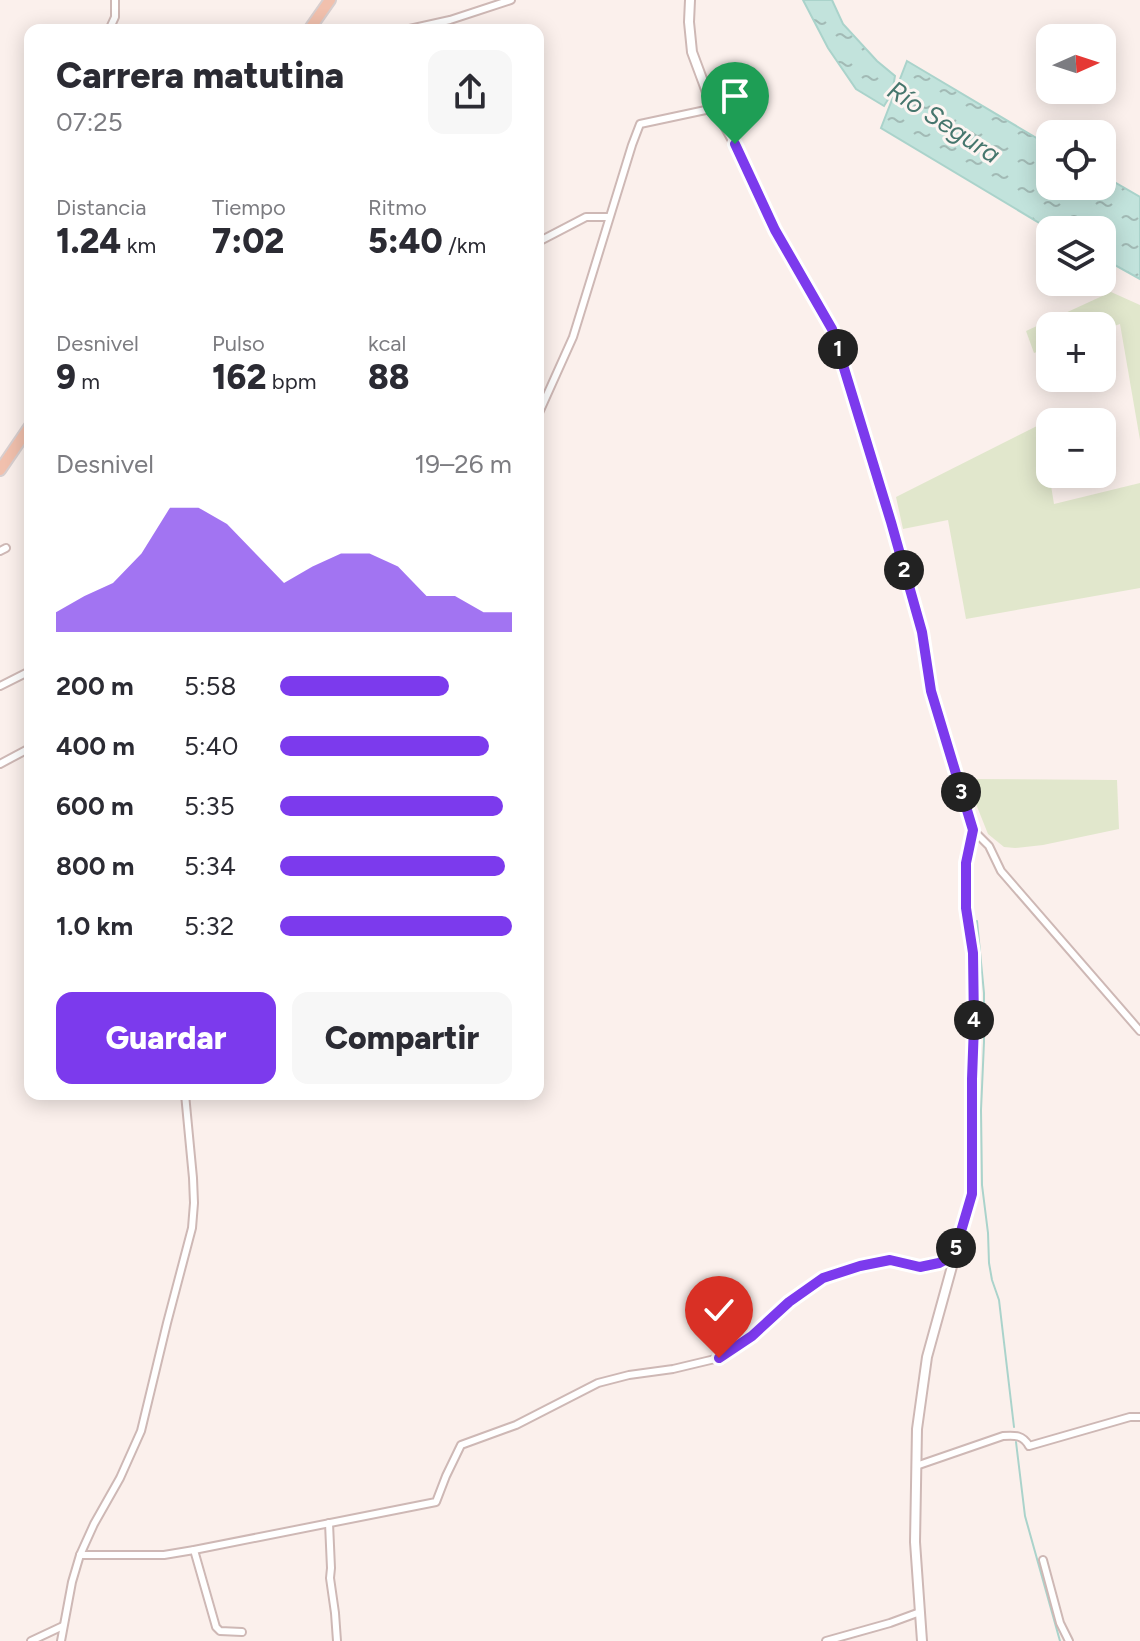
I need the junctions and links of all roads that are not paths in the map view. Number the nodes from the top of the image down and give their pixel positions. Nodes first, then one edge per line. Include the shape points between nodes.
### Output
1 (115, 0) edge
2 (330, 0) edge
3 (511, 0) edge
4 (690, 0) edge
5 (112, 24) edge
6 (313, 24) edge
7 (432, 24) edge
8 (715, 108) junction
9 (609, 217) junction
10 (544, 239) edge
11 (544, 402) edge
12 (24, 434) edge
13 (1, 466) edge
14 (24, 674) edge
15 (0, 686) edge
16 (24, 751) edge
17 (0, 764) edge
18 (973, 830) junction
19 (1140, 1031) edge
20 (186, 1100) edge
21 (954, 1255) junction
22 (1140, 1417) edge
23 (916, 1466) junction
24 (329, 1523) junction
25 (194, 1550) junction
26 (80, 1555) junction
27 (1043, 1560) dead end
28 (920, 1612) junction
29 (63, 1626) junction
30 (242, 1632) dead end
31 (31, 1641) edge
32 (61, 1641) edge
33 (337, 1641) edge
34 (826, 1641) edge
35 (922, 1641) edge
36 (1069, 1641) edge

1 - 5 street
2 - 6 main road
3 - 7 street
4 - 8 street via 692,52
8 - 9 street via 640,124
8 - 18 street via 775,230 832,329 922,632 931,691
9 - 10 street via 586,217
9 - 11 street via 573,337
12 - 13 main road
14 - 15 street
16 - 17 street
18 - 19 street via 989,846 1001,871
18 - 21 street via 966,863 973,953 972,1194
20 - 26 street via 192,1228 141,1431
21 - 23 street via 927,1357
21 - 24 street via 920,1267 890,1260 823,1278 719,1358 598,1383 516,1425 461,1445 436,1502
22 - 23 street via 1029,1446 1018,1435 1003,1436
23 - 28 street
24 - 25 street
24 - 33 street
25 - 26 street
25 - 30 street via 216,1627
26 - 29 street
27 - 36 street
28 - 34 street
28 - 35 street
29 - 31 street
29 - 32 street

